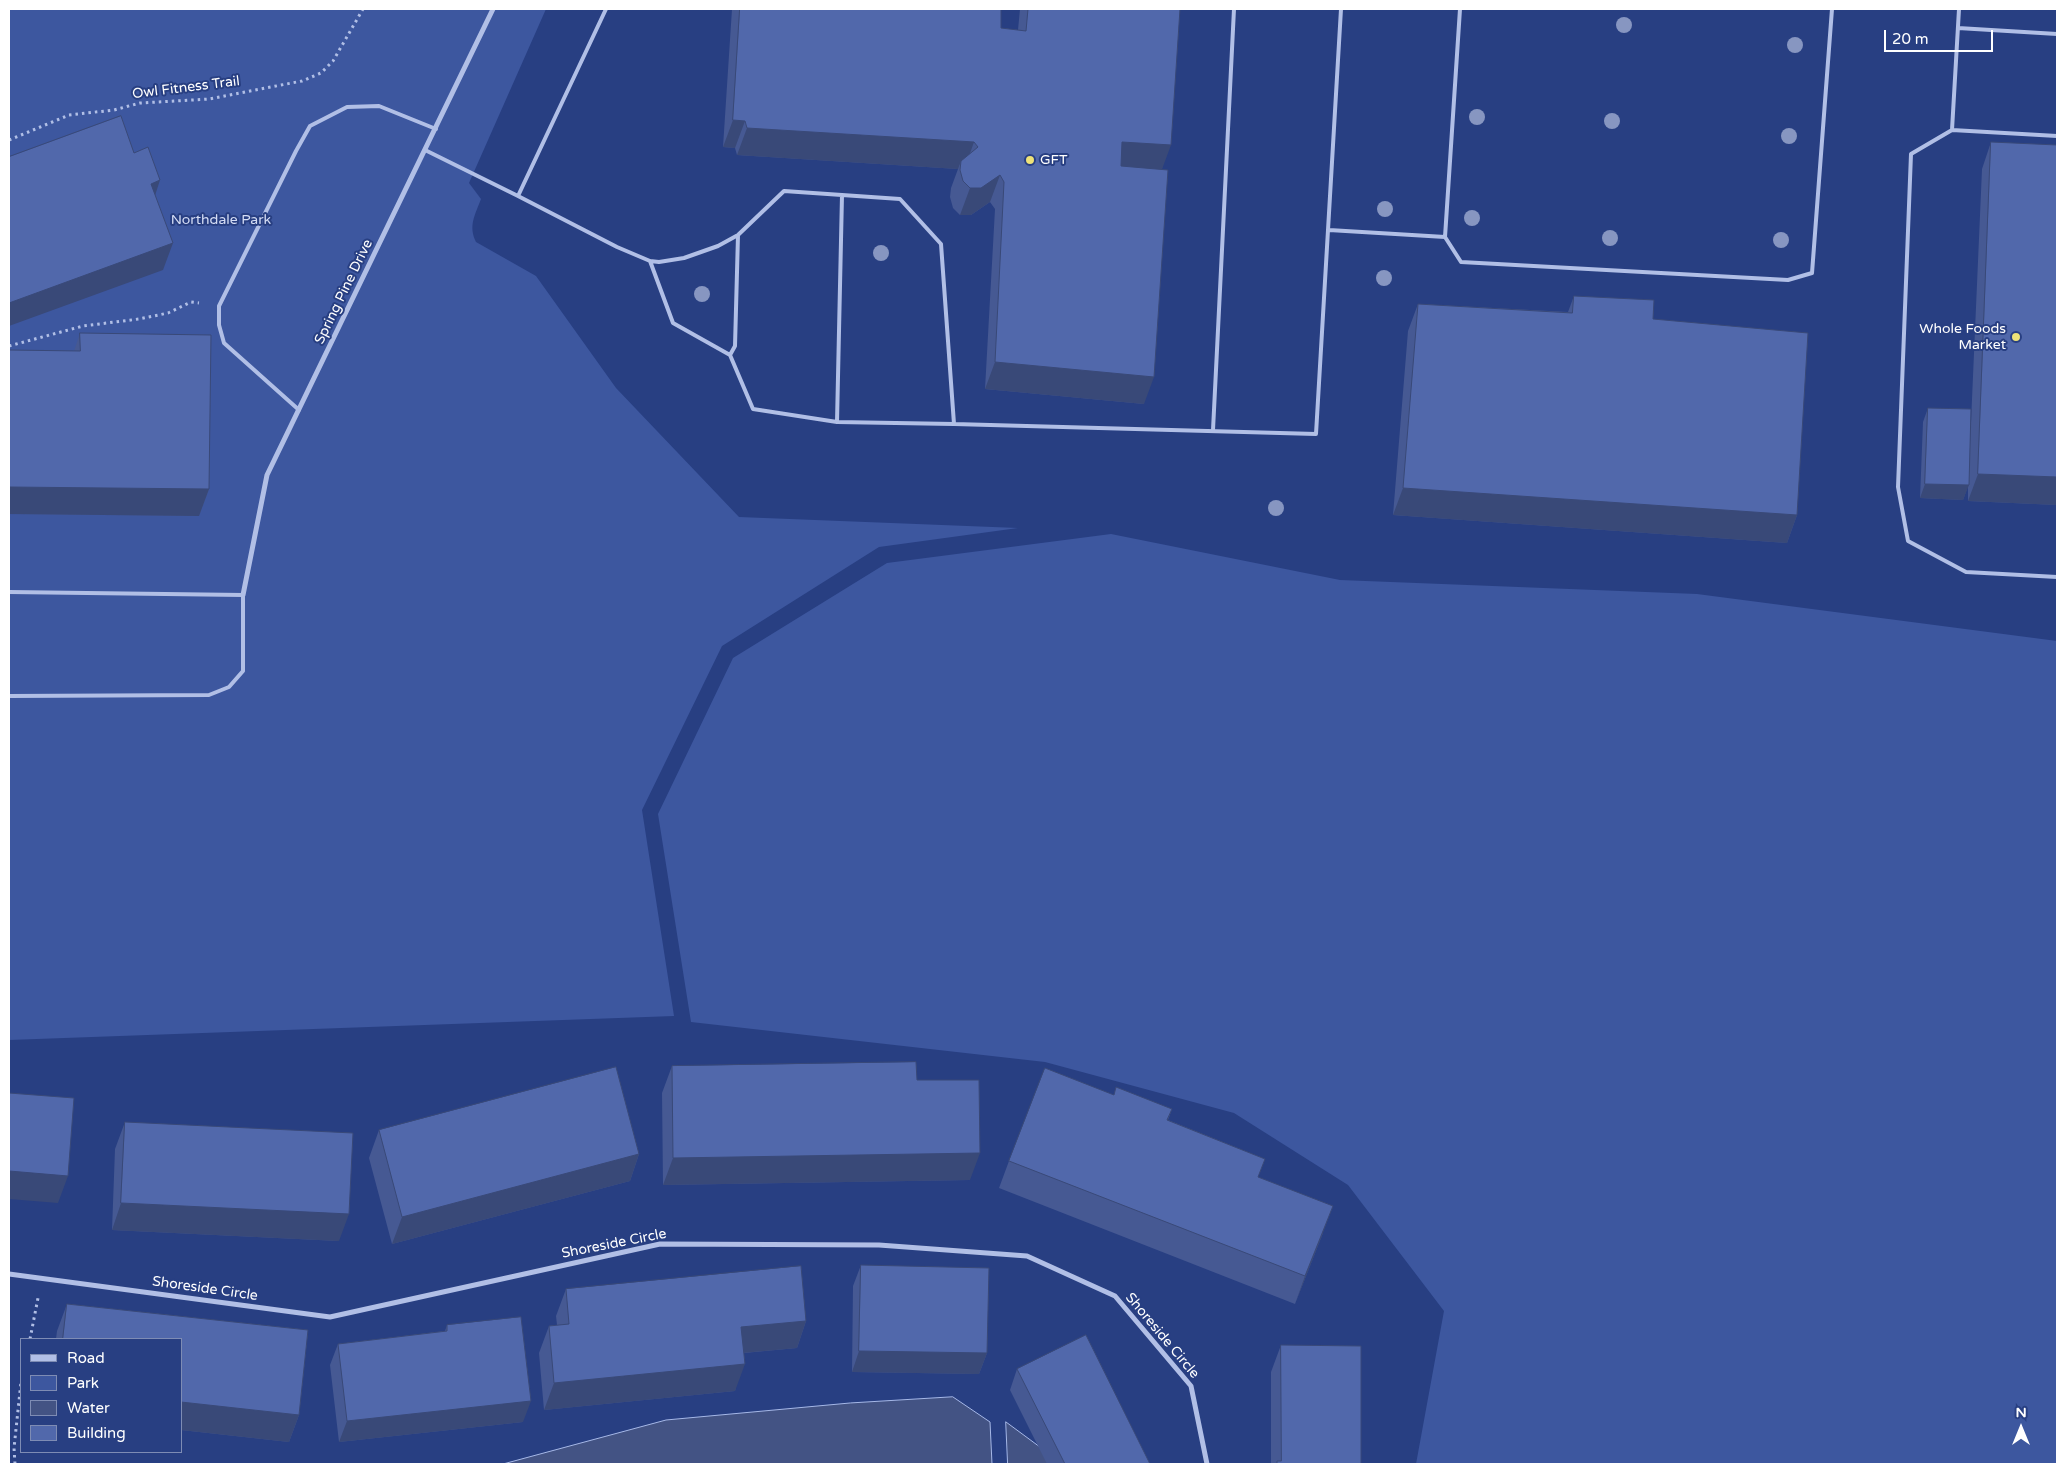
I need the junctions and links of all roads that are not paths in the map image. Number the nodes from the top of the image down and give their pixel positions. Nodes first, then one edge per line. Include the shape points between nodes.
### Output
1 (493, 9) edge
2 (606, 9) edge
3 (1234, 9) edge
4 (1341, 9) edge
5 (1460, 9) edge
6 (1832, 9) edge
7 (1959, 9) edge
8 (1958, 28) junction
9 (2057, 34) edge
10 (436, 128) junction
11 (1952, 130) junction
12 (2057, 136) edge
13 (425, 150) junction
14 (518, 196) junction
15 (842, 196) junction
16 (1329, 230) junction
17 (738, 235) junction
18 (1445, 236) junction
19 (650, 261) junction
20 (730, 355) junction
21 (299, 410) junction
22 (837, 422) junction
23 (954, 424) junction
24 (1213, 430) junction
25 (2057, 577) edge
26 (9, 592) edge
27 (243, 595) junction
28 (9, 696) edge
29 (9, 1274) edge
30 (1207, 1464) edge

1 - 10 street, Spring Pine Drive
2 - 14 lane
3 - 24 lane
4 - 16 lane
5 - 18 lane
6 - 18 lane via 1812,273 1788,280 1461,262
7 - 8 lane
8 - 9 lane
8 - 11 lane
10 - 13 street, Spring Pine Drive
10 - 21 lane via 379,106 347,107 310,126 219,306 219,325 224,343
11 - 12 lane
11 - 25 lane via 1911,154 1898,487 1908,541 1966,572
13 - 14 lane
13 - 21 street, Spring Pine Drive
14 - 19 lane
15 - 17 lane via 784,191
15 - 22 lane
15 - 23 lane via 900,199 941,244
16 - 18 lane
16 - 24 lane via 1316,434
17 - 19 lane via 684,258
17 - 20 lane via 735,346
19 - 20 lane via 673,324
20 - 22 lane via 753,409
21 - 27 street, Spring Pine Drive via 267,475
22 - 23 lane
23 - 24 lane
26 - 27 lane
27 - 28 lane via 243,671 229,687 209,695
29 - 30 street, Shoreside Circle via 330,1318 660,1244 879,1245 1027,1256 1114,1296 1121,1304 1190,1386

